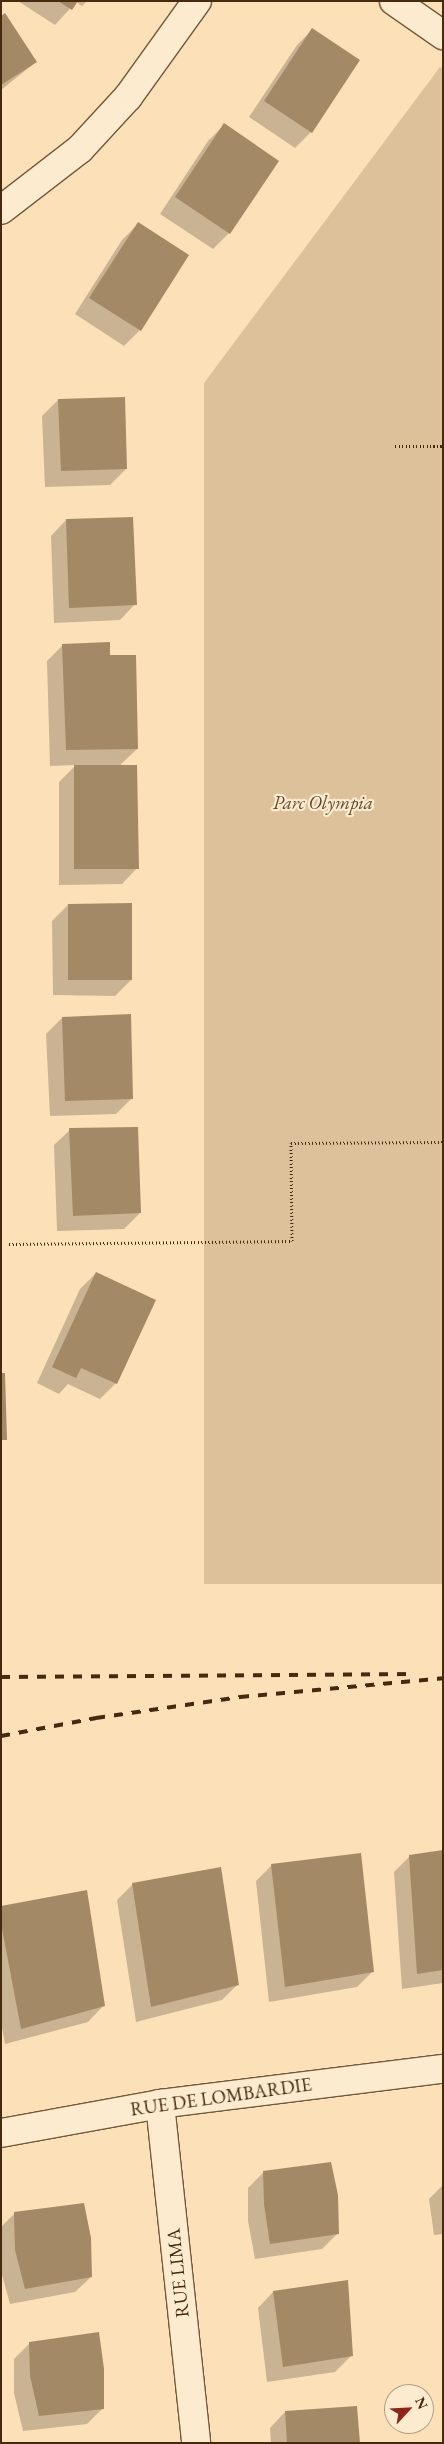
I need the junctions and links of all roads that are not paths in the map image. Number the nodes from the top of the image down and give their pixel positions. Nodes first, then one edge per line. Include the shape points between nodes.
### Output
1 (197, 1) edge
2 (394, 1) edge
3 (443, 35) edge
4 (1, 210) edge
5 (443, 2069) edge
6 (160, 2104) junction
7 (1, 2133) edge
8 (196, 2443) edge

1 - 4 street via 128,97 80,149
2 - 3 street
5 - 6 street, RUE DE LOMBARDIE
6 - 7 street, RUE DE LOMBARDIE
6 - 8 street, RUE LIMA

